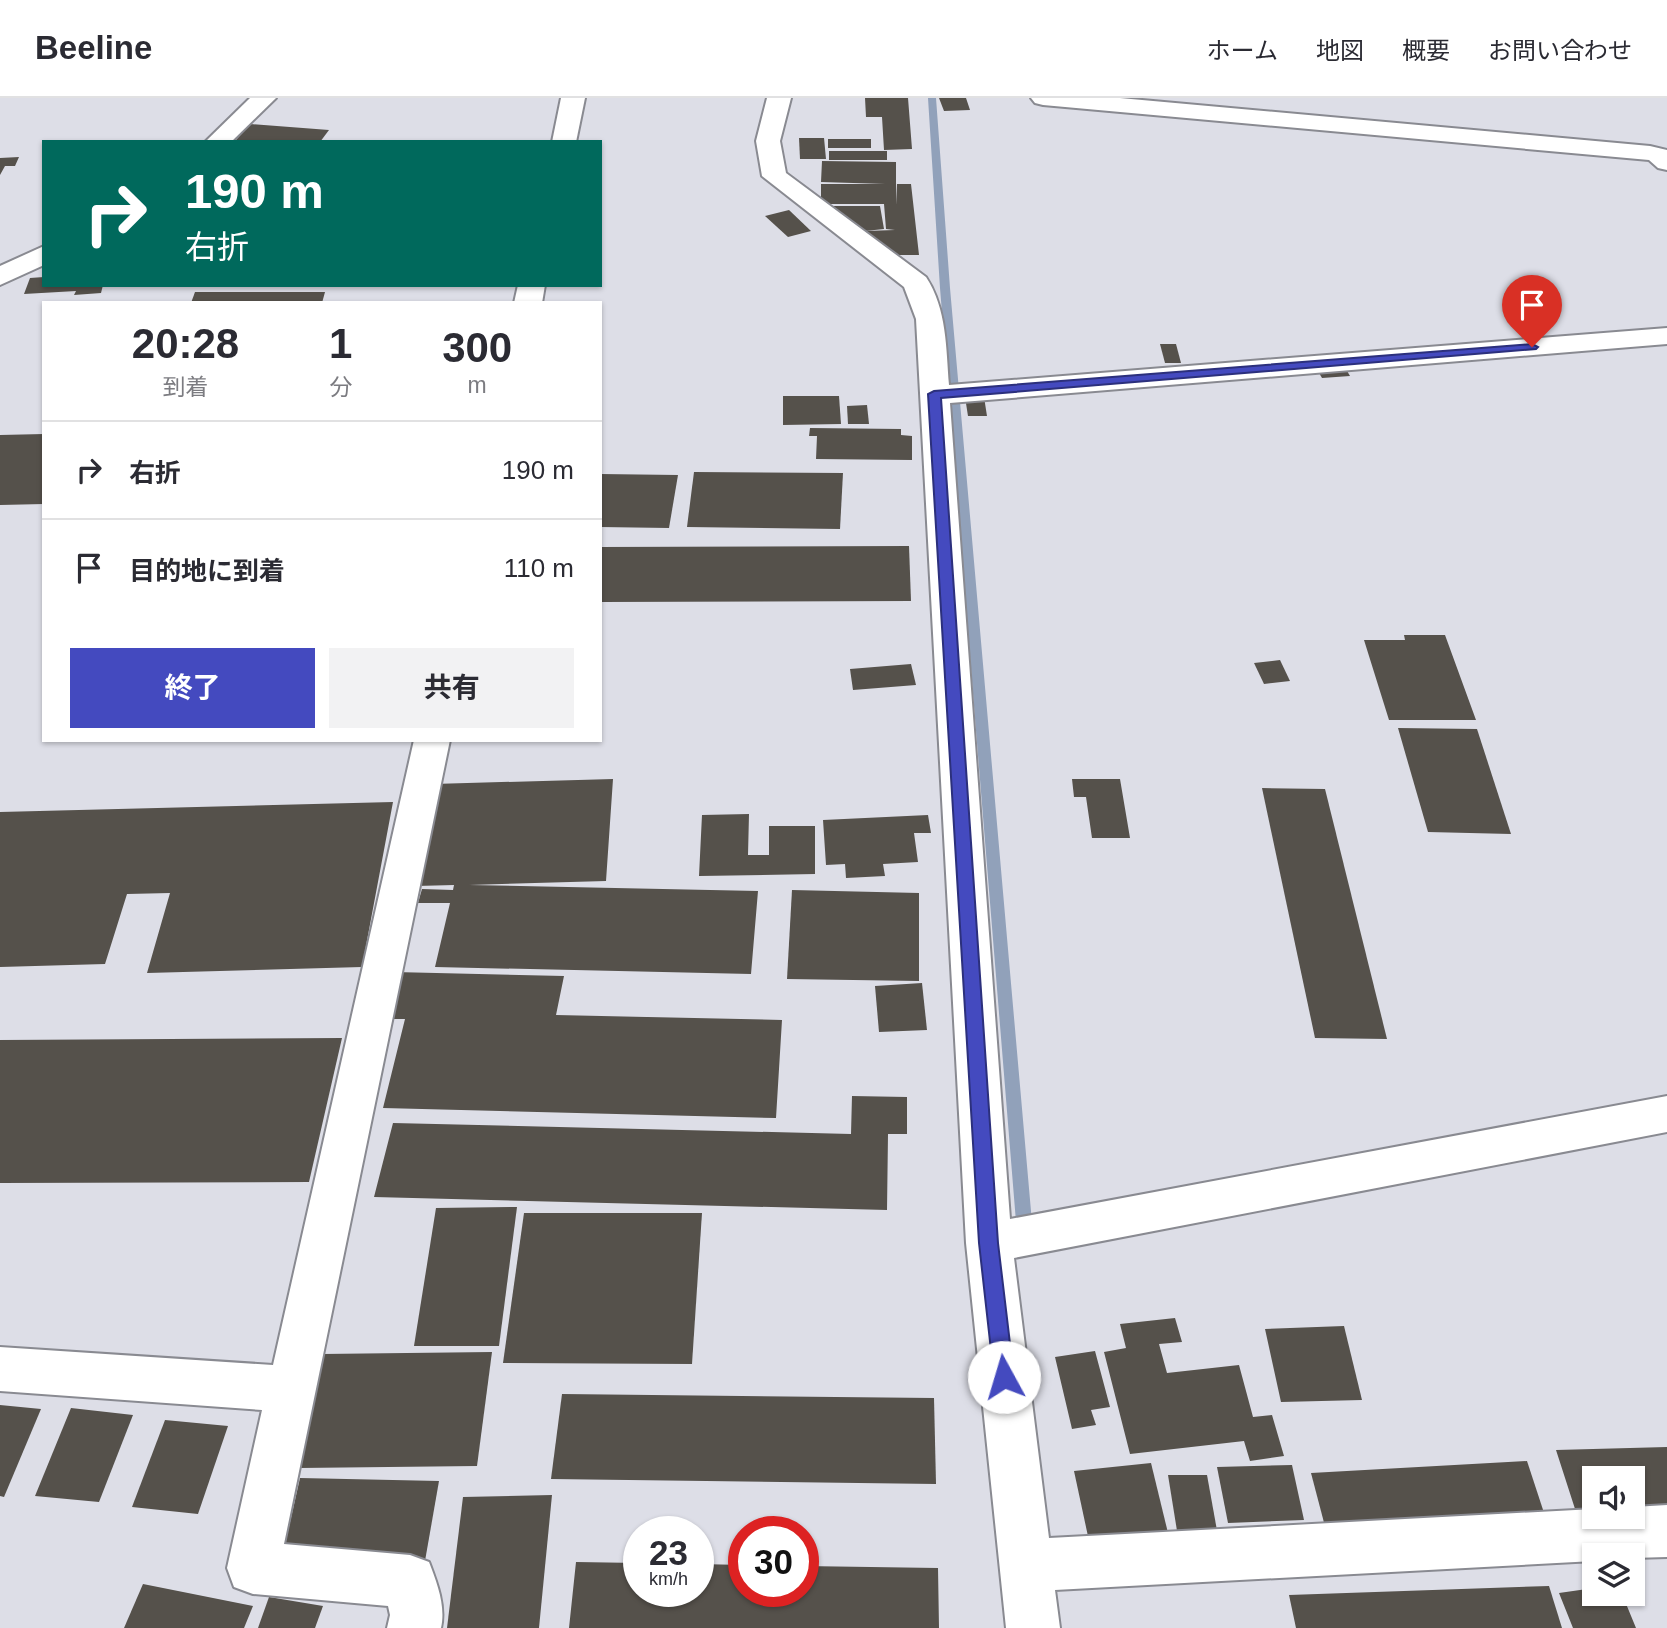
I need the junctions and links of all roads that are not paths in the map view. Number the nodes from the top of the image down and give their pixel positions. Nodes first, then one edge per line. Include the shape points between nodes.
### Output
1 (264, 98) edge
2 (573, 98) edge
3 (779, 98) edge
4 (1043, 98) edge
5 (1396, 106) dead end
6 (1409, 131) junction
7 (219, 140) edge
8 (564, 140) edge
9 (1662, 153) edge
10 (42, 255) edge
11 (0, 277) edge
12 (1667, 336) edge
13 (934, 394) junction
14 (432, 742) edge
15 (1667, 1114) edge
16 (989, 1243) junction
17 (0, 1370) edge
18 (291, 1389) junction
19 (1667, 1531) edge
20 (1026, 1566) junction
21 (414, 1628) edge
22 (1033, 1628) edge

1 - 7 street
2 - 8 street
3 - 13 street via 768,141 774,176 916,283 930,319
4 - 6 street
5 - 6 street
6 - 9 street
10 - 11 street
12 - 13 street
13 - 16 street
14 - 18 street
15 - 16 street
16 - 20 street
17 - 18 street
18 - 21 street via 253,1568 410,1581 417,1615
19 - 20 street
20 - 22 street

